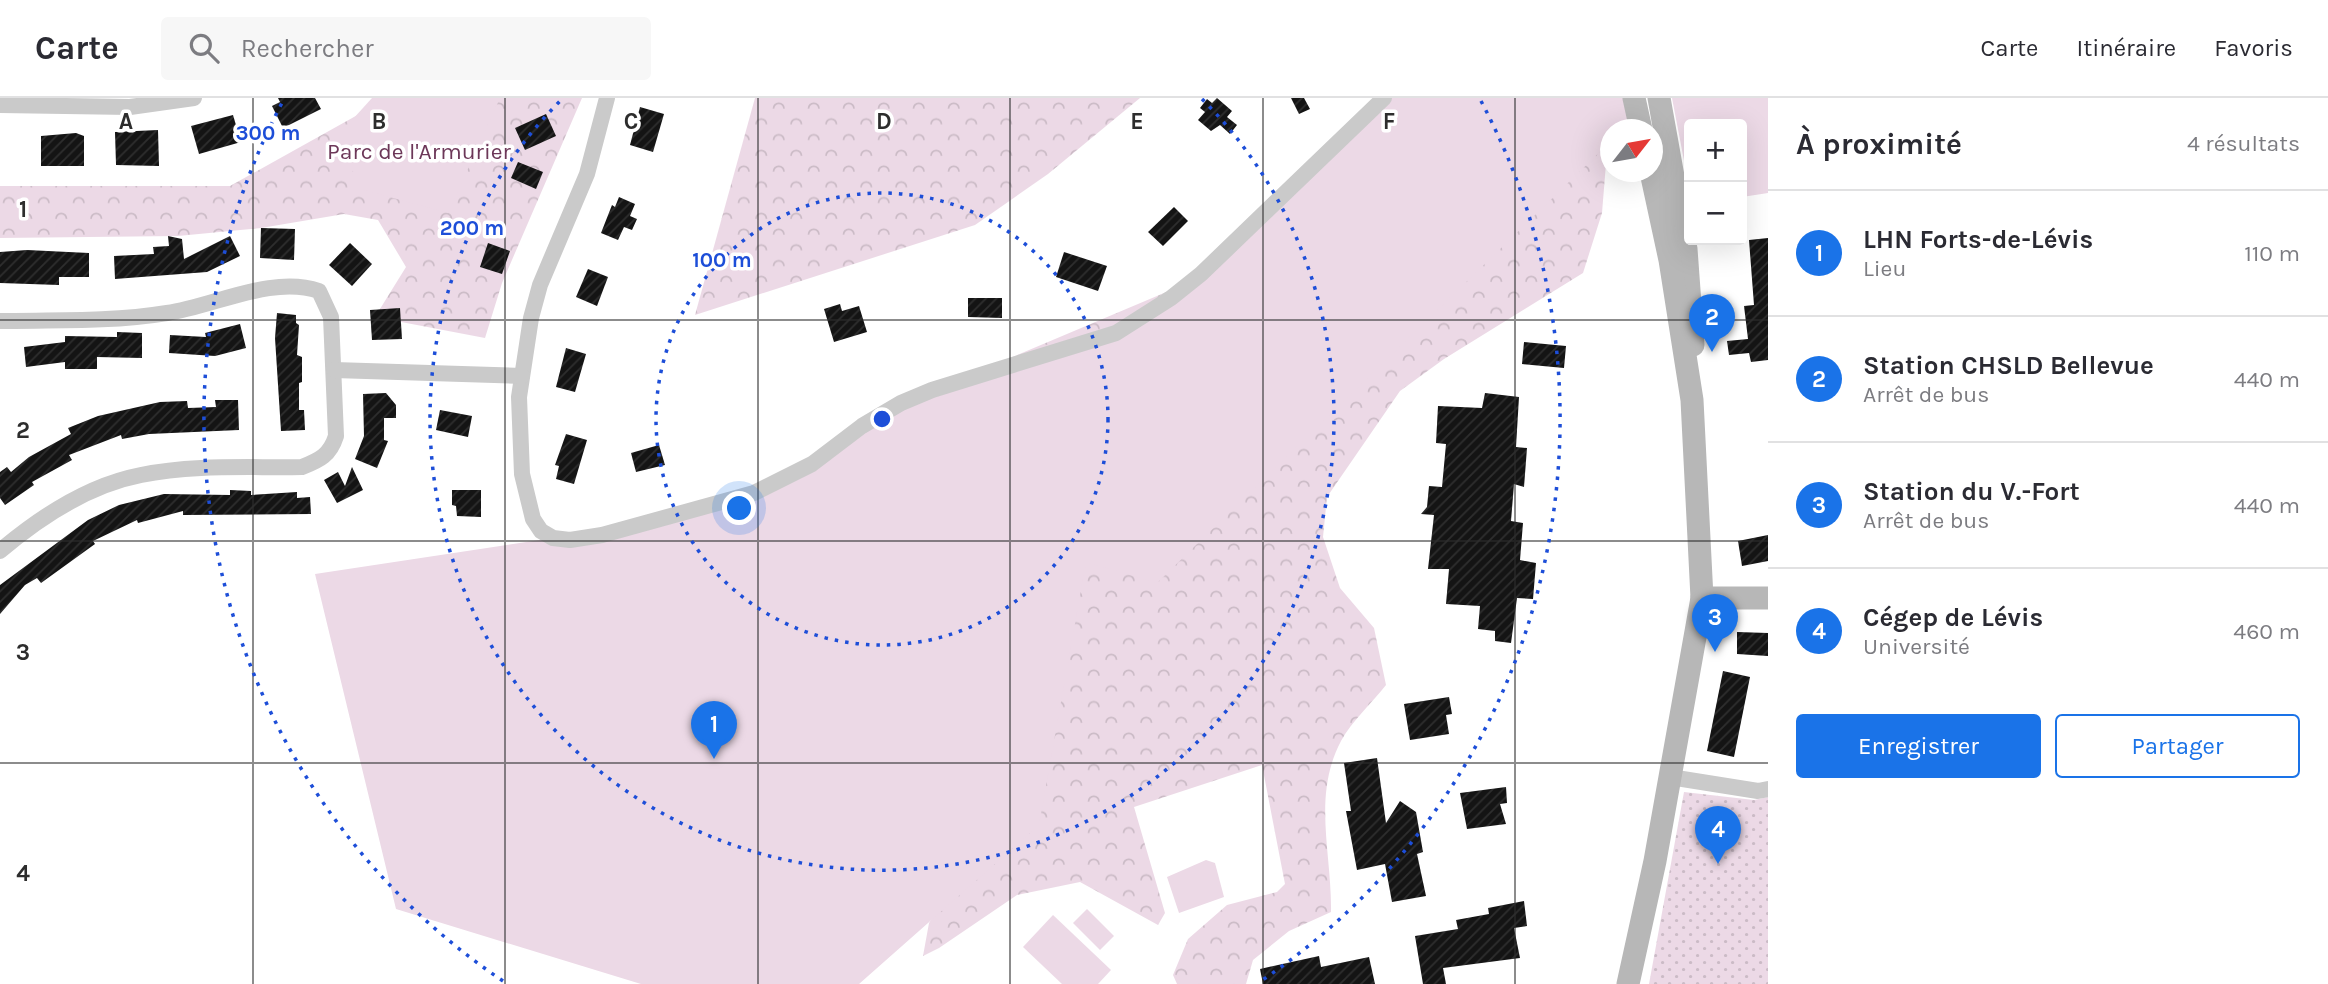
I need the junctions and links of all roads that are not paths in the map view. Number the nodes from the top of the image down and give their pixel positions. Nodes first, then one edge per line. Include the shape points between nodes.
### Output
1 (194, 98) edge
2 (607, 98) edge
3 (1384, 98) edge
4 (1634, 98) edge
5 (1659, 98) edge
6 (0, 104) edge
7 (1639, 119) edge
8 (1653, 182) edge
9 (0, 321) edge
10 (334, 370) junction
11 (522, 376) junction
12 (1692, 400) junction
13 (0, 551) edge
14 (1702, 598) junction
15 (1768, 598) edge
16 (1670, 776) junction
17 (1768, 789) edge
18 (1628, 984) edge

1 - 6 street via 130,107
2 - 11 street via 587,174 540,285
3 - 11 street via 1200,274 1116,333 901,403 813,464 754,493 602,535 553,538 533,519 522,474
4 - 7 street
5 - 12 street via 1686,249 1693,317
8 - 12 street
9 - 10 street via 167,313 253,292 303,286 320,291 331,317
10 - 11 street
10 - 13 street via 336,436 321,460 302,467 140,475 50,513
12 - 14 street
14 - 15 street
14 - 16 street
16 - 17 street
16 - 18 street

